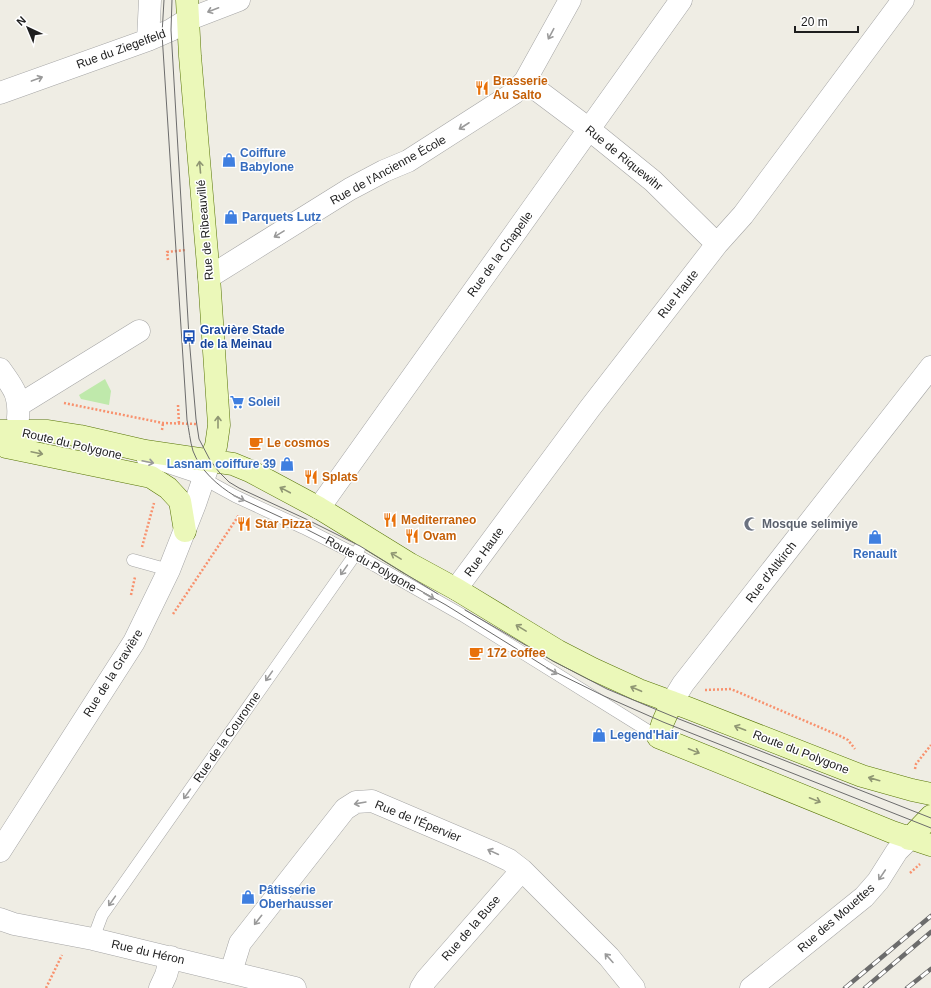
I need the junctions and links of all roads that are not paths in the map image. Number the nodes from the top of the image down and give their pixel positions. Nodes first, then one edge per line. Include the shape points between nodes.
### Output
1 (150, 0) edge
2 (238, 0) edge
3 (570, 0) edge
4 (681, 0) edge
5 (903, 0) edge
6 (187, 10) edge
7 (148, 40) junction
8 (525, 81) junction
9 (0, 93) edge
10 (589, 130) junction
11 (717, 244) junction
12 (210, 277) junction
13 (139, 331) dead end
14 (931, 367) edge
15 (0, 369) edge
16 (9, 425) edge
17 (207, 470) junction
18 (319, 508) junction
19 (185, 530) junction
20 (360, 546) junction
21 (136, 561) road end
22 (169, 570) junction
23 (456, 589) junction
24 (678, 693) junction
25 (658, 737) junction
26 (921, 792) edge
27 (931, 816) edge
28 (909, 839) junction
29 (931, 845) edge
30 (0, 851) edge
31 (522, 870) junction
32 (0, 919) edge
33 (93, 939) junction
34 (171, 957) junction
35 (231, 972) junction
36 (160, 988) edge
37 (295, 988) edge
38 (422, 988) edge
39 (634, 988) edge
40 (751, 988) edge

1 - 7 street
2 -> 6 street, Rue du Ziegelfeld
3 -> 8 street, Rue de l'Ancienne École
4 - 10 street, Rue de la Chapelle
5 - 11 street, Rue Haute via 748,208
6 - 7 street, Rue du Ziegelfeld via 171,30
12 -> 6 street, Rue de Ribeauvillé
9 -> 7 street, Rue du Ziegelfeld
8 - 10 street, Rue de Riquewihr
8 -> 12 street, Rue de l'Ancienne École via 514,93 414,157 350,189
10 - 11 street, Rue de Riquewihr via 653,180
10 - 18 street, Rue de la Chapelle
11 - 23 street, Rue Haute via 590,408
17 -> 12 street, Rue de Ribeauvillé via 216,446 219,425
13 - 16 street
14 - 24 street, Rue d'Altkirch
15 - 16 street via 16,392
16 - 17 street, Route du Polygone via 53,418 159,438
16 -> 19 street, Route du Polygone via 6,447 151,477 168,488 180,502
18 -> 17 street, Route du Polygone via 233,464
17 - 19 street, Rue de la Gravière
17 -> 20 lane, Route du Polygone via 235,496 304,528
18 - 20 street, Route du Polygone
19 - 22 street, Rue de la Gravière
23 -> 20 street, Route du Polygone via 410,564
20 -> 25 lane, Route du Polygone via 462,615
20 -> 33 lane, Rue de la Couronne via 102,915
21 - 22 lane
22 - 30 street, Rue de la Gravière via 134,642
24 -> 23 street, Route du Polygone via 639,690 586,666
24 - 25 street
26 -> 24 street, Route du Polygone via 862,776
25 -> 28 street, Route du Polygone
27 - 28 street
28 - 29 street, Route du Polygone
28 -> 40 street, Rue des Mouettes via 897,850 878,881 864,897
31 -> 35 street, Rue de l'Épervier via 492,852 372,801 356,802 345,809 240,943
31 - 38 street, Rue de la Buse via 426,980
39 -> 31 street, Rue de l'Épervier via 609,957
32 - 33 street, Rue du Héron
33 - 34 street, Rue du Héron
34 - 35 street, Rue du Héron
34 - 36 street
35 - 37 street, Rue du Héron

